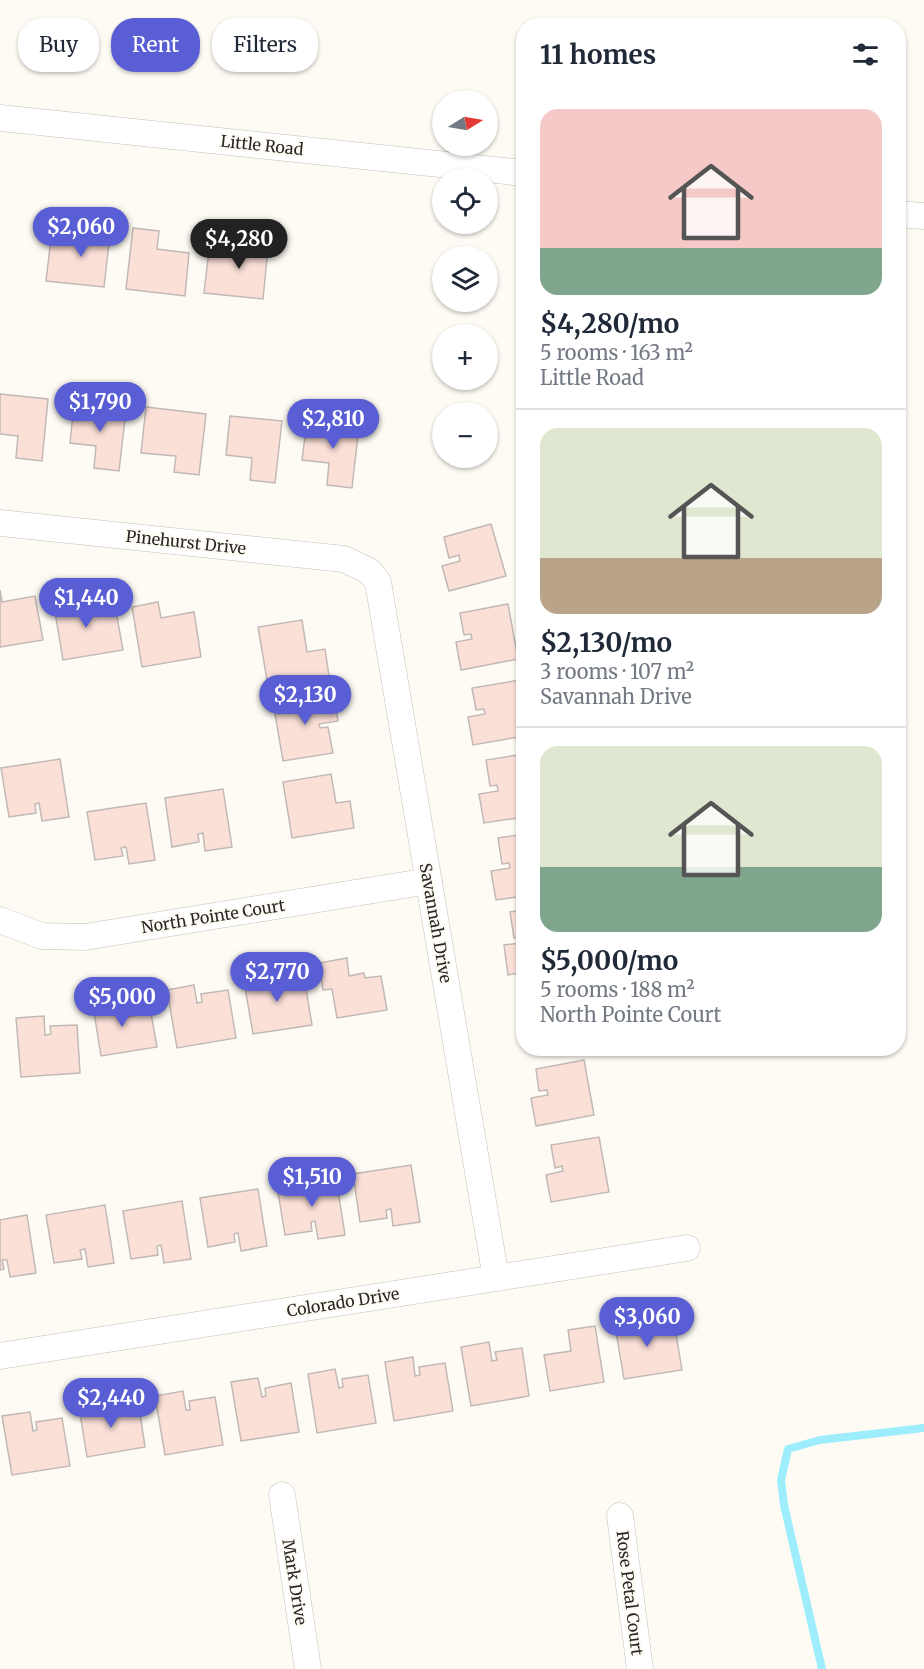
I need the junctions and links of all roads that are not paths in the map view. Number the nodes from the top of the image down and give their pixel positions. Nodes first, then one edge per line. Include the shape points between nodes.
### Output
1 (0, 118) edge
2 (516, 172) edge
3 (906, 215) edge
4 (924, 216) edge
5 (0, 523) edge
6 (369, 571) joint
7 (429, 880) junction
8 (0, 920) edge
9 (687, 1248) dead end
10 (496, 1278) junction
11 (0, 1356) edge
12 (282, 1495) dead end
13 (620, 1516) dead end
14 (308, 1669) edge
15 (640, 1669) edge

1 - 2 street, Little Road
3 - 4 street
5 - 6 street, Pinehurst Drive via 344,559
6 - 7 street, Savannah Drive via 378,582 386,622
7 - 8 street, North Pointe Court via 85,937 42,936
7 - 10 street, Savannah Drive
9 - 10 street, Colorado Drive
10 - 11 street, Colorado Drive
12 - 14 street, Mark Drive
13 - 15 street, Rose Petal Court

